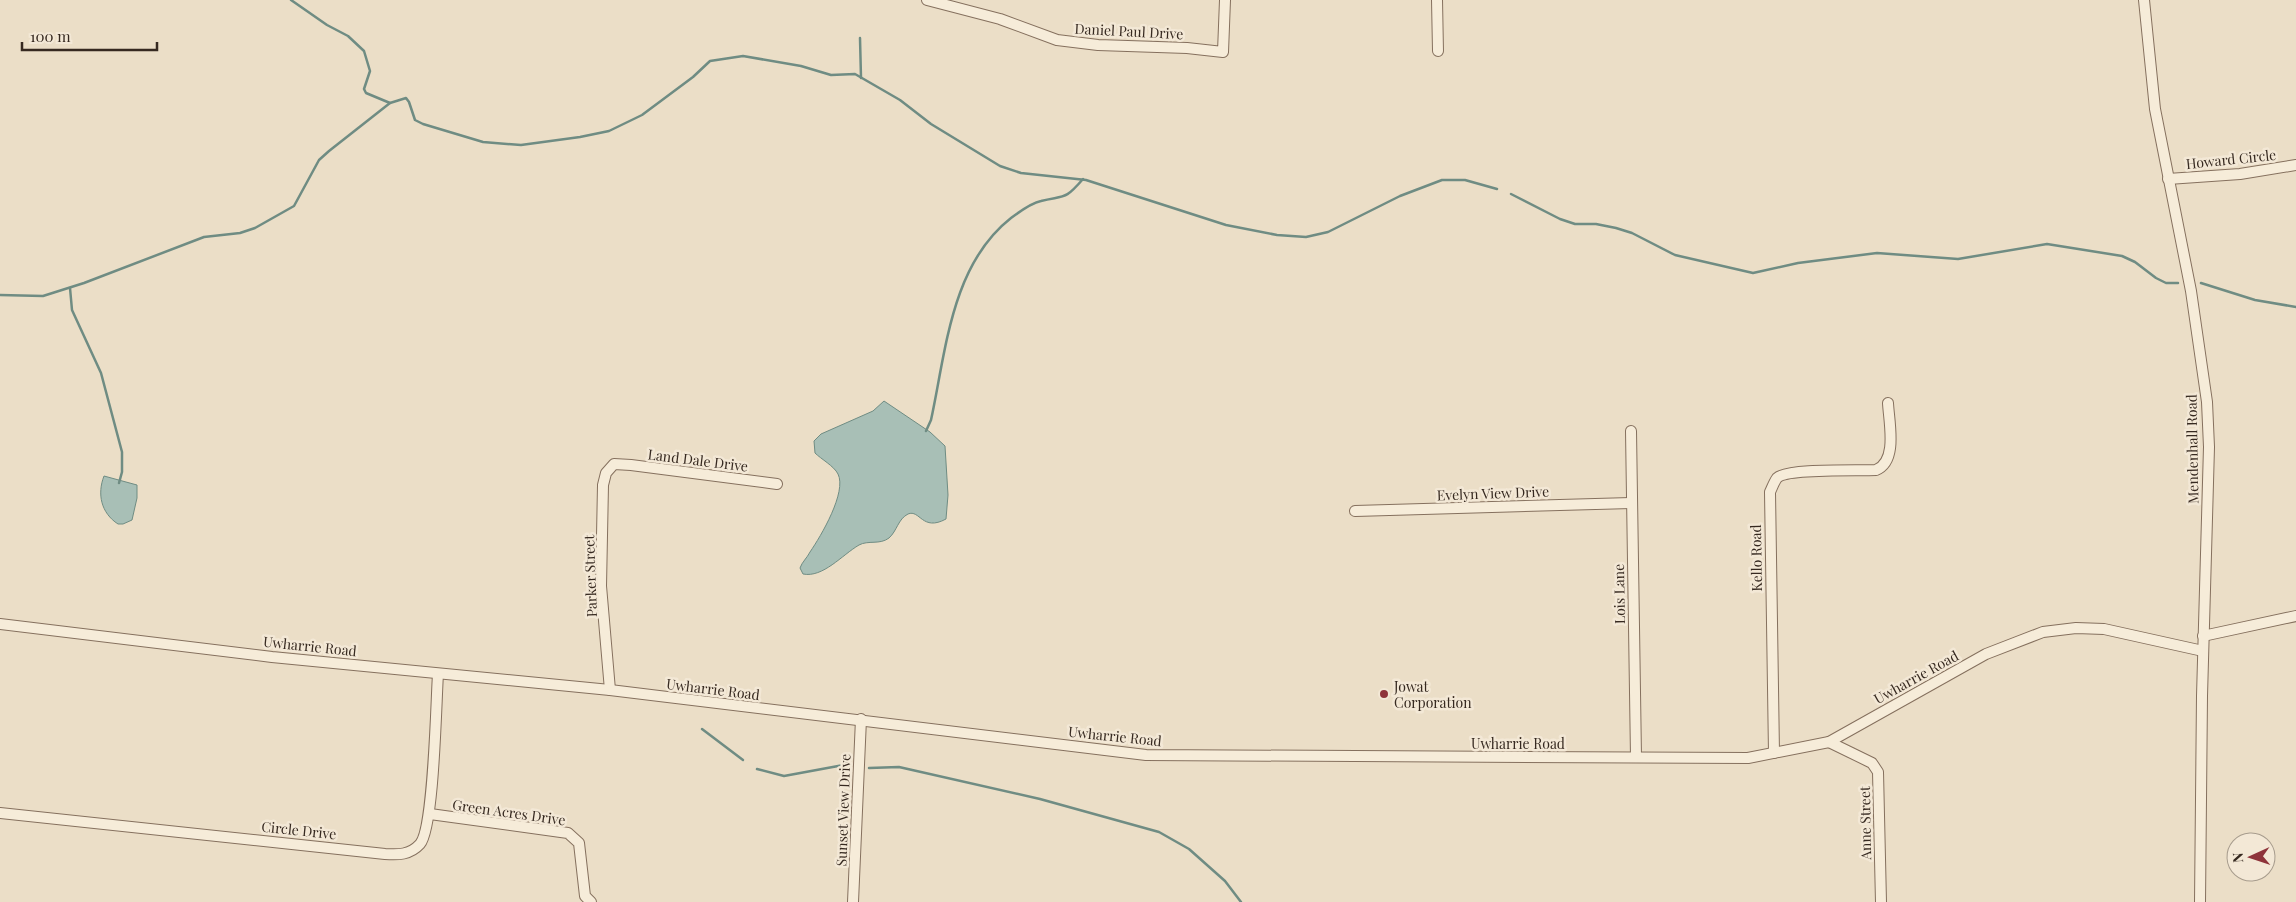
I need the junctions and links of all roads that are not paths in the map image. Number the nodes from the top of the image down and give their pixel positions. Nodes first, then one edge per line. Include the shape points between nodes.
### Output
1 (927, 0) edge
2 (1225, 0) edge
3 (1437, 0) edge
4 (2144, 0) edge
5 (1438, 51) dead end
6 (2296, 165) edge
7 (2168, 179) junction
8 (1888, 402) dead end
9 (1632, 431) dead end
10 (614, 464) joint
11 (777, 484) dead end
12 (1631, 503) junction
13 (1355, 511) dead end
14 (2296, 616) edge
15 (0, 624) edge
16 (2203, 636) junction
17 (2203, 651) junction
18 (438, 674) junction
19 (610, 690) junction
20 (861, 719) junction
21 (1829, 742) junction
22 (1774, 753) junction
23 (1636, 757) junction
24 (0, 813) edge
25 (430, 814) junction
26 (590, 902) edge
27 (853, 902) edge
28 (1881, 902) edge
29 (2200, 902) edge

1 - 2 street, Daniel Paul Drive via 1000,19 1057,40 1224,52
3 - 5 street
4 - 7 street, Mendenhall Road via 2155,109
6 - 7 street, Howard Circle via 2240,174
7 - 16 street, Mendenhall Road via 2191,291 2207,402 2209,447
8 - 22 street, Kello Road via 1888,462 1876,470 1791,473 1777,478 1770,492
9 - 12 street, Lois Lane
10 - 11 street, Land Dale Drive
10 - 19 street, Parker Street via 606,473 603,485 601,586
12 - 13 street, Evelyn View Drive
12 - 23 street, Lois Lane
14 - 16 street
15 - 18 street, Uwharrie Road
16 - 17 street, Mendenhall Road
17 - 21 street, Uwharrie Road via 2104,630 2076,628 2043,632 1986,654
17 - 29 street, Mendenhall Road
18 - 19 street, Uwharrie Road
18 - 25 street, Circle Drive
19 - 20 street, Uwharrie Road
20 - 23 street, Uwharrie Road via 1146,755
20 - 27 street, Sunset View Drive
21 - 22 street, Uwharrie Road
21 - 28 street, Anne Street via 1872,763 1878,772
22 - 23 street, Uwharrie Road via 1748,758
24 - 25 street, Circle Drive via 398,854 410,852 420,845
25 - 26 street, Green Acres Drive via 568,833 579,843 585,896

